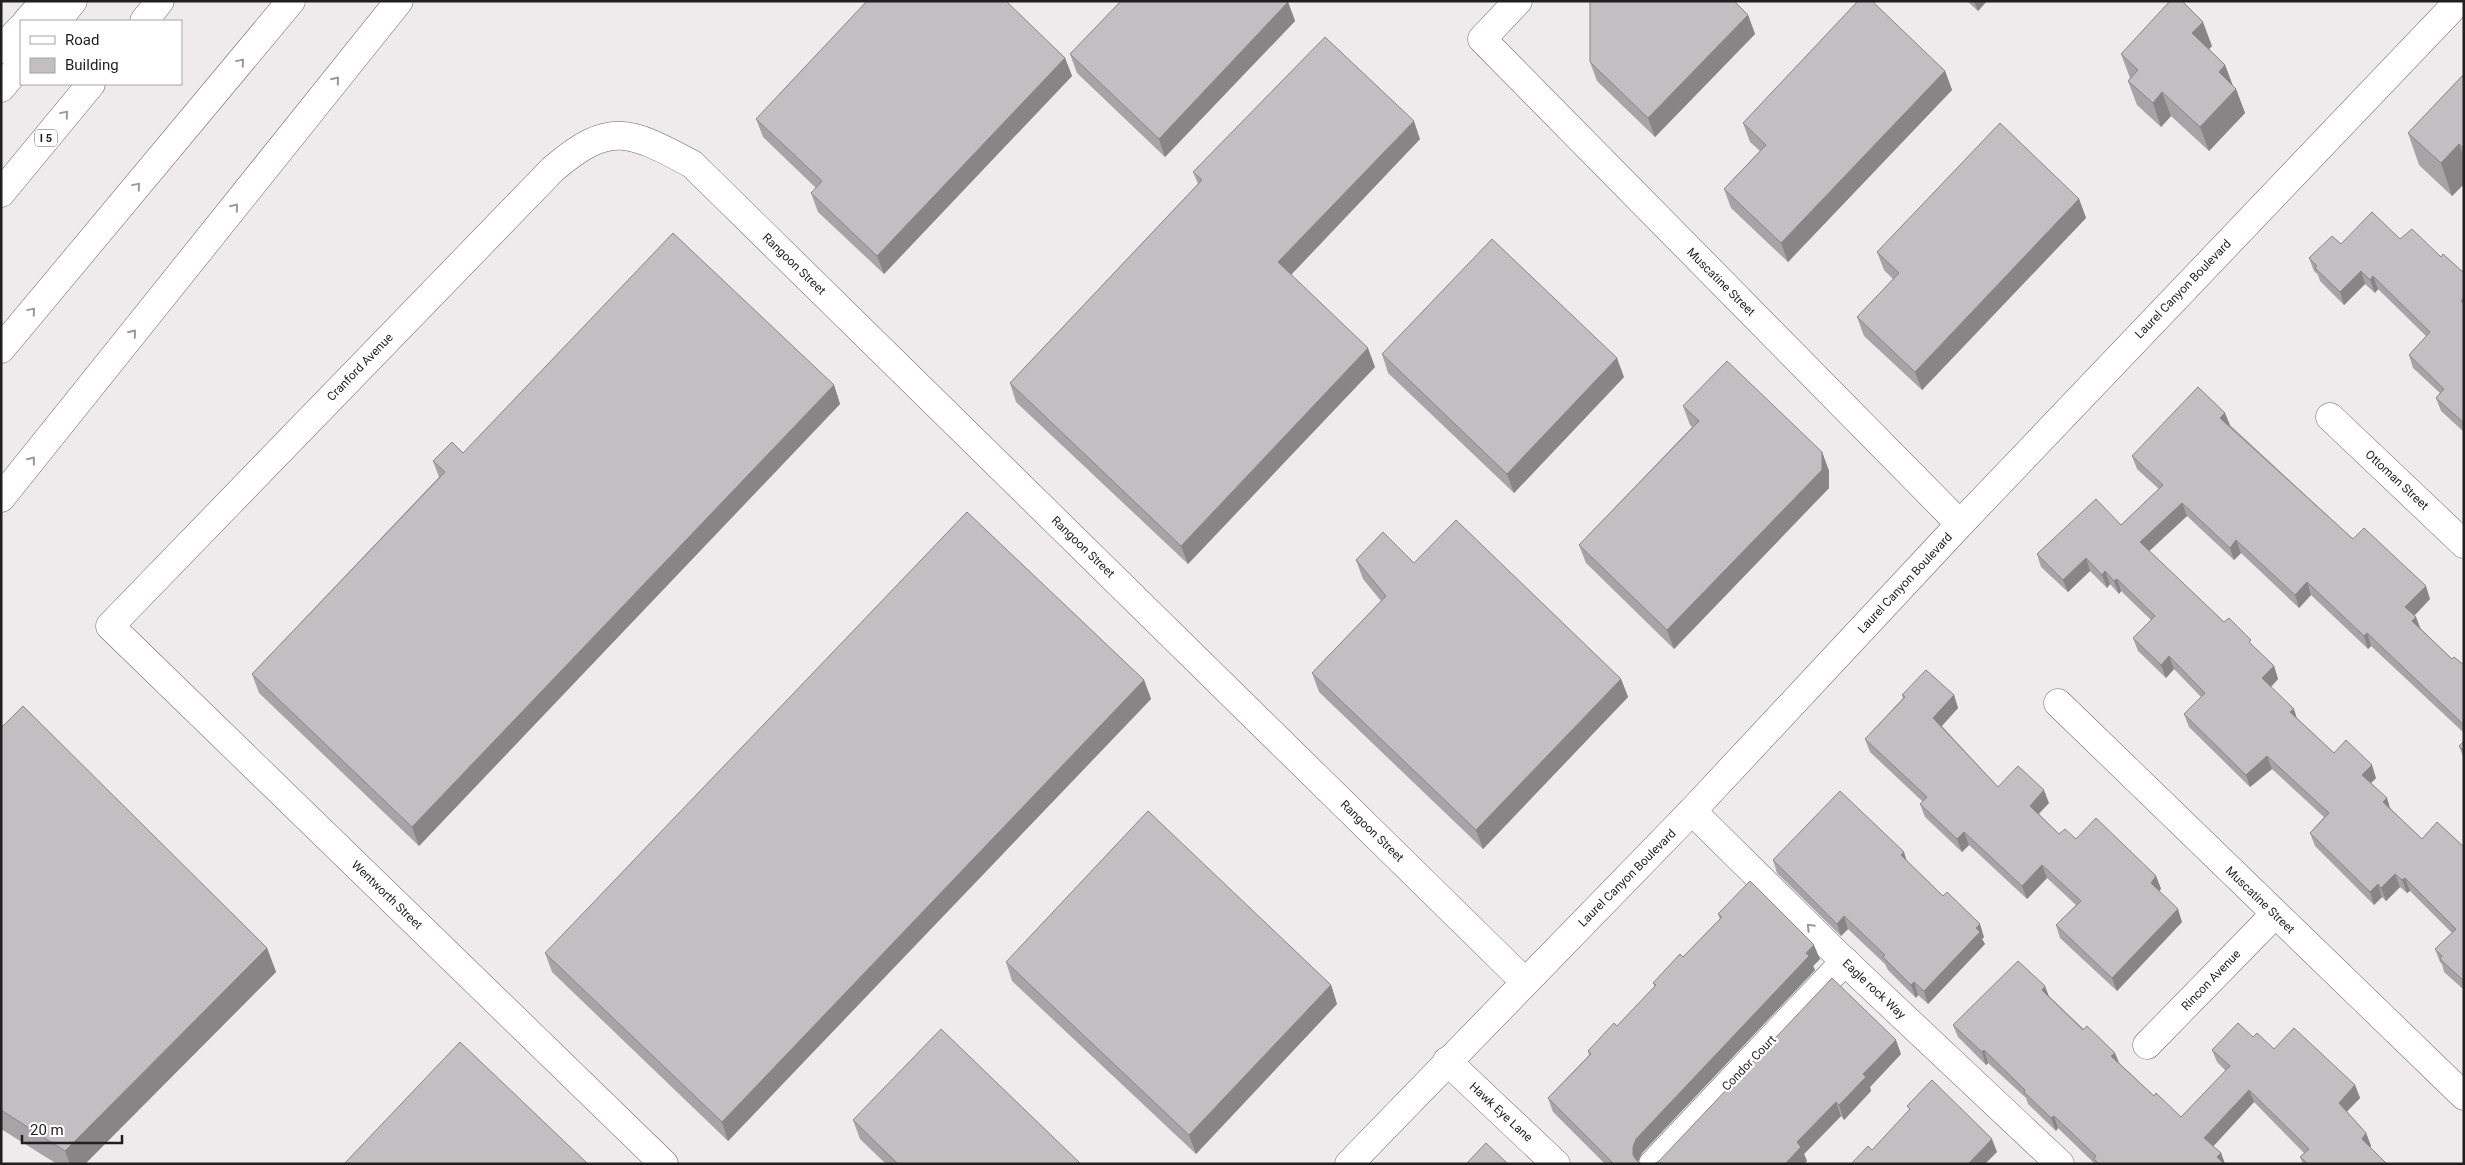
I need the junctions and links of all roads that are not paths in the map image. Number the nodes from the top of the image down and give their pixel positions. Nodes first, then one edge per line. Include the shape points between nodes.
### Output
1 (45, 1) edge
2 (73, 1) edge
3 (160, 1) edge
4 (291, 1) edge
5 (399, 1) edge
6 (1518, 1) edge
7 (2459, 1) edge
8 (28, 20) edge
9 (57, 20) edge
10 (145, 20) edge
11 (20, 29) edge
12 (1, 49) edge
13 (20, 65) edge
14 (90, 85) edge
15 (1, 88) edge
16 (626, 134) joint
17 (1, 193) edge
18 (1, 348) edge
19 (2330, 417) dead end
20 (1, 498) edge
21 (1960, 524) junction
22 (2464, 544) edge
23 (110, 626) joint
24 (2058, 703) dead end
25 (1692, 811) junction
26 (2274, 915) junction
27 (1845, 961) junction
28 (1525, 982) junction
29 (2147, 1045) dead end
30 (1447, 1061) junction
31 (2464, 1096) edge
32 (2044, 1158) edge
33 (664, 1164) edge
34 (1349, 1164) edge
35 (1556, 1164) edge
36 (1653, 1164) edge

1 - 8 main road
2 - 9 main road
3 - 10 main road
18 -> 4 main road
20 -> 5 main road
6 - 21 main road, Muscatine Street via 1482,39
7 - 21 main road, Laurel Canyon Boulevard
11 - 12 main road
13 - 15 main road
17 -> 14 main road, I 5
16 - 23 main road, Cranford Avenue via 596,139 574,150 552,169
16 - 28 main road, Rangoon Street via 649,141 692,164
19 - 22 main road, Ottoman Street
21 - 25 main road, Laurel Canyon Boulevard
23 - 33 main road, Wentworth Street
24 - 26 main road, Muscatine Street
27 -> 25 main road, Eagle rock Way
25 - 28 main road, Laurel Canyon Boulevard
26 - 29 main road, Rincon Avenue
26 - 31 main road, Muscatine Street
27 - 32 main road, Eagle rock Way
27 - 36 main road, Condor Court
28 - 30 main road, Laurel Canyon Boulevard
30 - 34 main road, Laurel Canyon Boulevard
30 - 35 main road, Hawk Eye Lane

